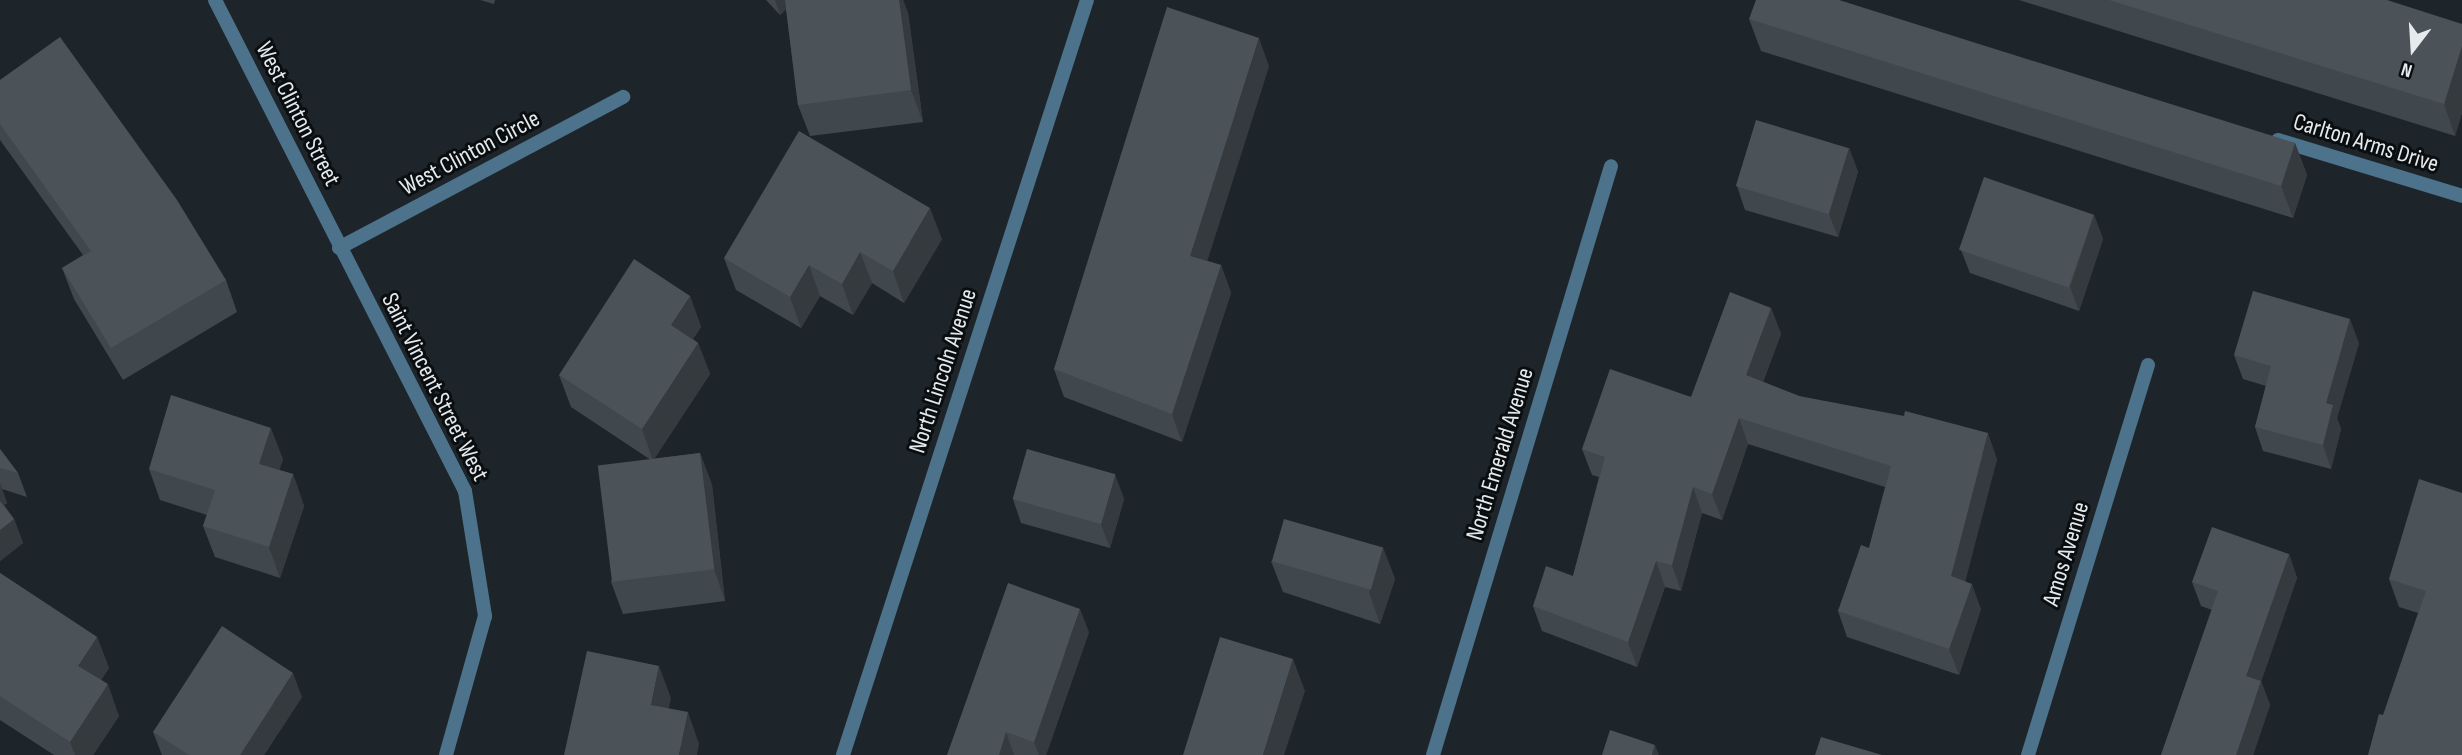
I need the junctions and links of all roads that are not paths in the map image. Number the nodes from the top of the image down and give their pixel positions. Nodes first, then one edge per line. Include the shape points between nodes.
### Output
1 (215, 0) edge
2 (1087, 0) edge
3 (623, 97) dead end
4 (2264, 136) edge
5 (1611, 166) dead end
6 (2462, 196) edge
7 (340, 248) junction
8 (2148, 365) dead end
9 (446, 755) edge
10 (843, 755) edge
11 (1433, 755) edge
12 (2028, 755) edge

1 - 7 street, West Clinton Street
2 - 10 street, North Lincoln Avenue
3 - 7 street, West Clinton Circle
4 - 6 street, Carlton Arms Drive
5 - 11 street, North Emerald Avenue
7 - 9 street, Saint Vincent Street West via 465,491 485,616
8 - 12 street, Amos Avenue

